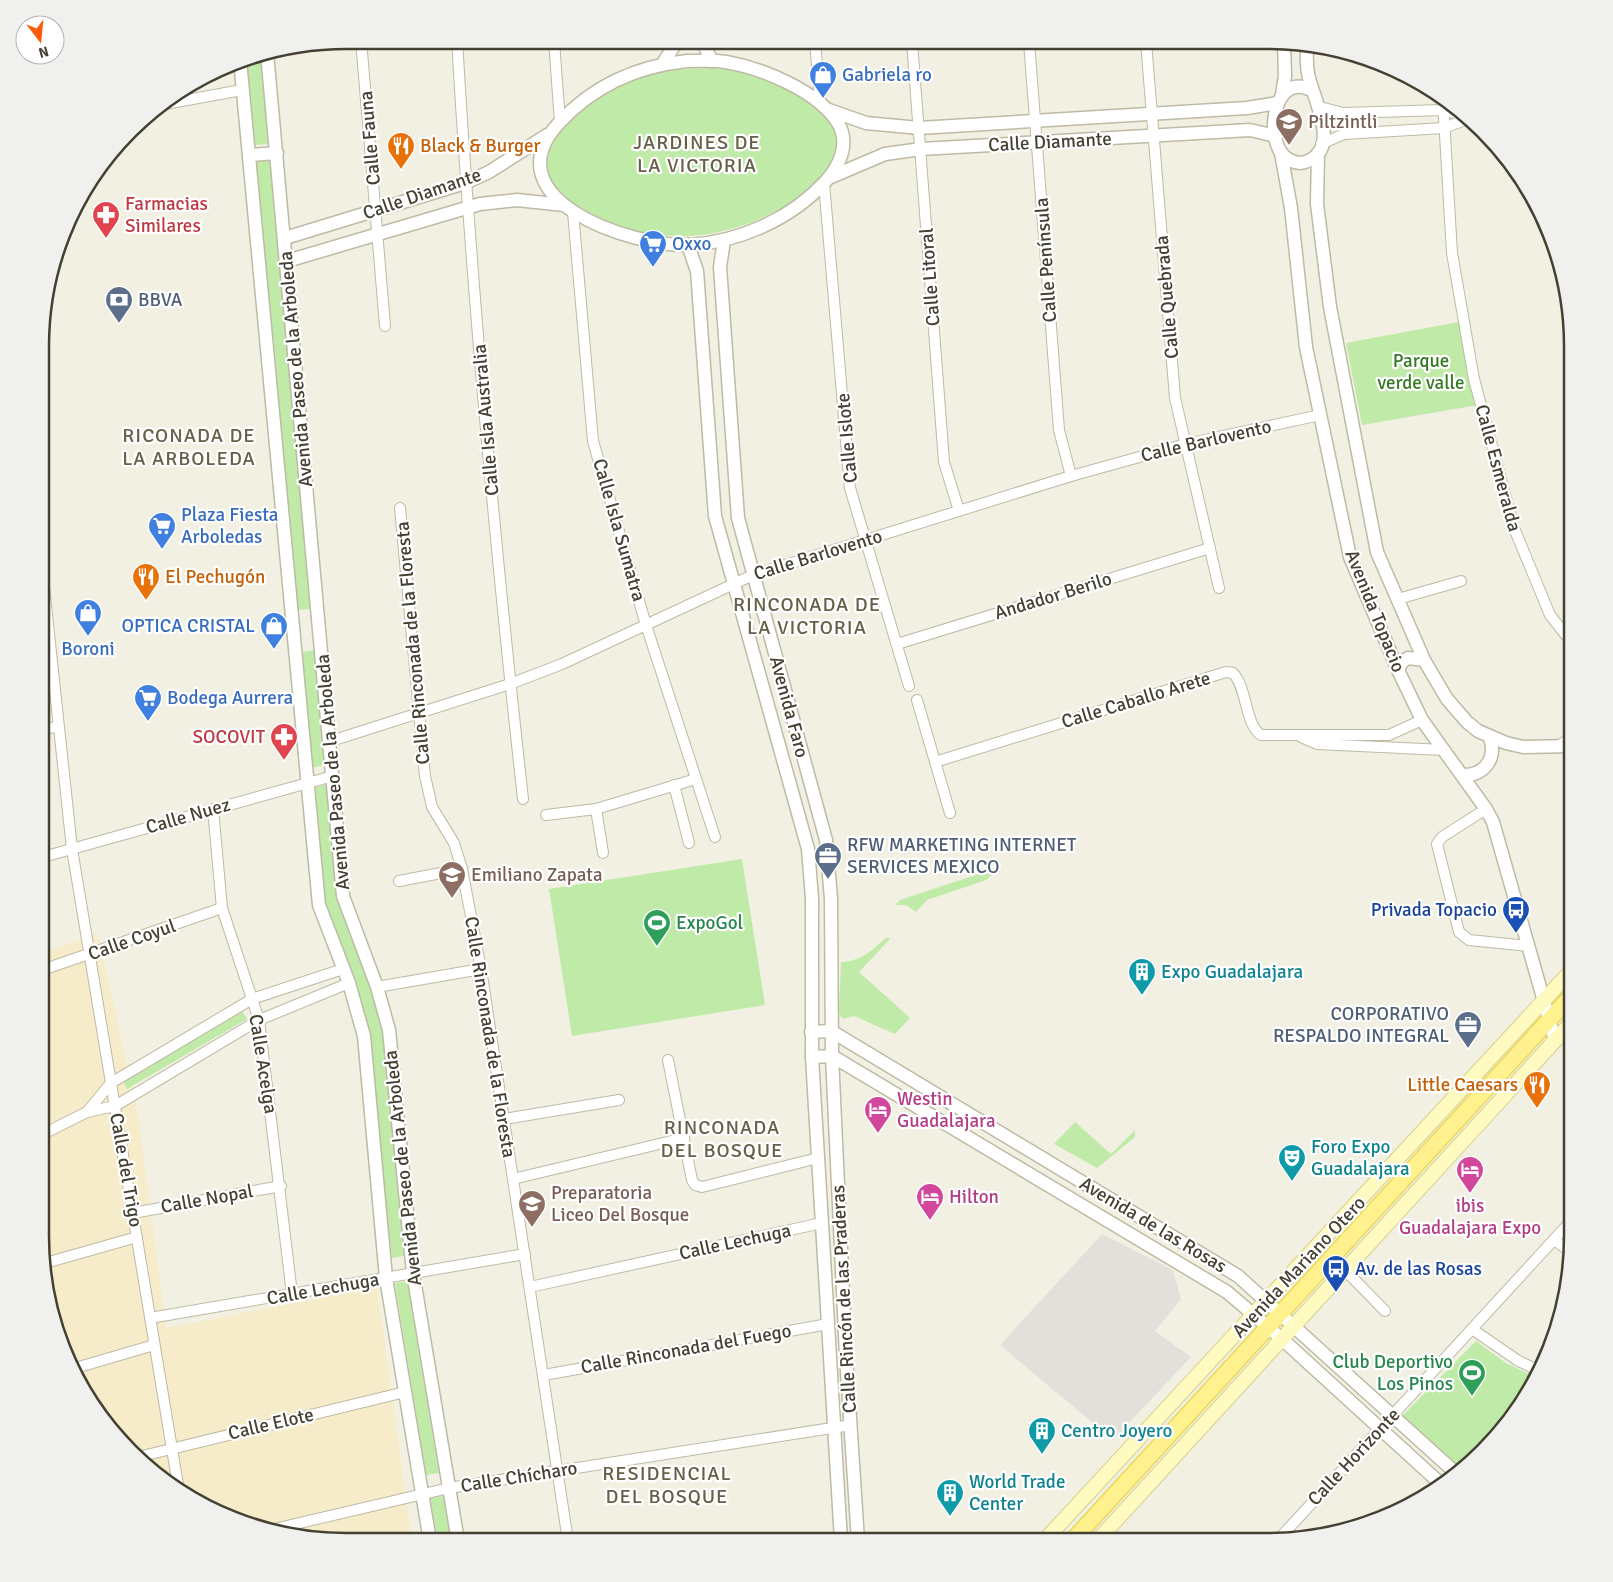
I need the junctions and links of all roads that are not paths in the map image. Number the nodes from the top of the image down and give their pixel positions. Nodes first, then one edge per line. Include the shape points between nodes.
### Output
1 (362, 49) edge
2 (458, 49) edge
3 (555, 49) edge
4 (672, 49) edge
5 (706, 49) edge
6 (816, 49) edge
7 (913, 49) edge
8 (1030, 49) edge
9 (1147, 49) edge
10 (1284, 49) edge
11 (1307, 51) edge
12 (268, 59) edge
13 (712, 61) junction
14 (662, 64) junction
15 (241, 68) edge
16 (242, 90) junction
17 (1313, 91) junction
18 (1280, 99) junction
19 (177, 102) edge
20 (1441, 105) edge
21 (824, 106) junction
22 (1320, 107) junction
23 (1443, 107) edge
24 (1152, 115) junction
25 (1036, 120) junction
26 (1462, 121) edge
27 (560, 122) junction
28 (919, 128) junction
29 (1444, 128) junction
30 (551, 132) junction
31 (1276, 136) junction
32 (1154, 137) junction
33 (1037, 142) junction
34 (921, 149) junction
35 (1320, 149) junction
36 (276, 153) junction
37 (1281, 153) junction
38 (250, 155) junction
39 (826, 181) junction
40 (465, 183) junction
41 (467, 207) junction
42 (569, 209) junction
43 (376, 210) junction
44 (378, 234) junction
45 (285, 238) junction
46 (724, 240) junction
47 (688, 245) junction
48 (287, 261) junction
49 (385, 326) dead end
50 (1320, 415) junction
51 (1186, 444) junction
52 (1072, 476) junction
53 (400, 508) dead end
54 (959, 511) junction
55 (866, 540) junction
56 (1210, 548) junction
57 (753, 575) junction
58 (1461, 581) dead end
59 (734, 583) junction
60 (1219, 588) dead end
61 (1398, 599) junction
62 (646, 625) junction
63 (1564, 633) edge
64 (49, 639) edge
65 (897, 644) junction
66 (1424, 660) junction
67 (1398, 670) junction
68 (510, 684) junction
69 (909, 686) dead end
70 (917, 700) dead end
71 (418, 713) junction
72 (1422, 720) junction
73 (58, 726) junction
74 (49, 729) edge
75 (1301, 736) junction
76 (1490, 738) junction
77 (330, 741) junction
78 (1564, 745) edge
79 (1444, 750) junction
80 (934, 762) junction
81 (1462, 775) junction
82 (334, 776) junction
83 (696, 779) junction
84 (307, 783) junction
85 (674, 786) junction
86 (522, 799) dead end
87 (213, 808) junction
88 (596, 809) junction
89 (1486, 809) junction
90 (950, 813) dead end
91 (546, 815) dead end
92 (715, 837) dead end
93 (689, 842) dead end
94 (72, 849) junction
95 (603, 853) dead end
96 (49, 856) edge
97 (462, 869) junction
98 (398, 881) dead end
99 (222, 908) junction
100 (1529, 946) junction
101 (89, 955) junction
102 (49, 968) edge
103 (343, 969) junction
104 (481, 969) junction
105 (1564, 979) edge
106 (349, 983) junction
107 (377, 987) junction
108 (252, 999) junction
109 (1544, 1002) junction
110 (1564, 1004) edge
111 (259, 1020) junction
112 (1549, 1020) junction
113 (1564, 1030) edge
114 (831, 1031) junction
115 (811, 1032) junction
116 (1555, 1040) junction
117 (812, 1056) junction
118 (832, 1056) junction
119 (668, 1060) dead end
120 (111, 1083) junction
121 (882, 1087) junction
122 (930, 1092) junction
123 (619, 1100) dead end
124 (115, 1106) junction
125 (87, 1112) junction
126 (504, 1119) junction
127 (49, 1132) edge
128 (684, 1138) junction
129 (818, 1158) junction
130 (513, 1179) junction
131 (281, 1186) junction
132 (133, 1213) junction
133 (822, 1223) junction
134 (1564, 1229) edge
135 (137, 1237) junction
136 (1554, 1240) junction
137 (1564, 1247) edge
138 (525, 1254) junction
139 (50, 1262) edge
140 (1345, 1270) junction
141 (414, 1273) junction
142 (386, 1278) junction
143 (530, 1287) junction
144 (292, 1294) junction
145 (1267, 1301) junction
146 (1385, 1311) dead end
147 (1280, 1314) junction
148 (1254, 1315) junction
149 (150, 1318) junction
150 (828, 1324) junction
151 (1294, 1326) junction
152 (1268, 1327) junction
153 (1472, 1329) junction
154 (1282, 1339) junction
155 (154, 1345) junction
156 (79, 1367) edge
157 (1534, 1368) edge
158 (544, 1375) junction
159 (405, 1392) junction
160 (1392, 1416) junction
161 (851, 1425) junction
162 (835, 1428) junction
163 (1381, 1429) junction
164 (171, 1448) junction
165 (145, 1455) edge
166 (1452, 1469) edge
167 (558, 1471) junction
168 (177, 1480) edge
169 (1436, 1480) edge
170 (449, 1488) junction
171 (421, 1494) junction
172 (1092, 1520) junction
173 (283, 1527) edge
174 (428, 1533) edge
175 (457, 1533) edge
176 (567, 1533) edge
177 (841, 1533) edge
178 (858, 1533) edge
179 (1051, 1533) edge
180 (1076, 1533) edge
181 (1080, 1533) edge
182 (1104, 1533) edge
183 (1284, 1533) edge

1 - 43 street, Calle Fauna
2 - 40 street, Calle Isla Australia
3 - 27 street
4 - 14 street
5 - 13 street
6 - 21 street
7 - 28 street, Calle Litoral
8 - 25 street, Calle Península
9 - 24 street, Calle Quebrada
10 - 18 street
11 - 17 street
12 - 36 street, Avenida Paseo de la Arboleda
13 - 14 street, Calle Diamante
13 - 21 street, Calle Diamante via 726,62 780,79
14 - 27 street, Calle Diamante via 608,84 582,101
15 - 16 street, Avenida Paseo de la Arboleda
16 - 19 street
16 - 38 street, Avenida Paseo de la Arboleda
17 - 18 street via 1298,85 1289,88
17 - 22 street
18 - 24 street, Calle Diamante via 1247,108
18 - 31 street via 1274,123
20 - 22 street via 1343,114
21 - 28 street, Calle Diamante via 866,123
21 - 39 street via 840,127 844,146 838,165
22 - 35 street via 1324,131
23 - 29 street, Calle Esmeralda
24 - 25 street, Calle Diamante
24 - 32 street, Calle Quebrada
25 - 28 street, Calle Diamante
25 - 33 street, Calle Península
26 - 29 street
27 - 30 street, Calle Diamante
28 - 34 street, Calle Litoral
29 - 35 street via 1344,134
29 - 63 street, Calle Esmeralda via 1452,253 1474,379 1516,535 1550,615
30 - 40 street, Calle Diamante via 512,159
30 - 42 street via 543,144 538,165 546,186
31 - 32 street, Calle Diamante via 1250,130
31 - 37 street
32 - 33 street, Calle Diamante
32 - 51 street, Calle Quebrada via 1176,398
33 - 34 street, Calle Diamante
33 - 52 street, Calle Península via 1059,430
34 - 39 street, Calle Diamante via 885,154
34 - 54 street, Calle Litoral via 944,462
35 - 37 street via 1310,161 1298,163
35 - 61 street, Avenida Topacio via 1317,204 1335,340 1378,552
36 - 38 street
36 - 45 street, Avenida Paseo de la Arboleda
37 - 50 street, Avenida Topacio via 1291,208 1301,314
38 - 84 street, Avenida Paseo de la Arboleda
39 - 46 street via 808,199 785,214 759,228
39 - 55 street, Calle Islote via 850,488
40 - 41 street, Calle Isla Australia
40 - 43 street, Calle Diamante
41 - 42 street, Calle Diamante via 517,200
41 - 44 street, Calle Diamante
41 - 68 street, Calle Isla Australia
42 - 47 street via 620,234
42 - 62 street, Calle Isla Sumatra via 593,441
43 - 44 street, Calle Fauna
43 - 45 street, Calle Diamante
44 - 48 street, Calle Diamante
44 - 49 street, Calle Fauna
45 - 48 street, Avenida Paseo de la Arboleda
46 - 47 street
46 - 57 street, Avenida Faro via 720,267 736,507
47 - 59 street, Avenida Faro via 697,272 715,516
48 - 77 street, Avenida Paseo de la Arboleda
50 - 51 street, Calle Barlovento
50 - 67 street, Avenida Topacio via 1350,557
51 - 52 street, Calle Barlovento
51 - 56 street, Calle Quebrada
52 - 54 street, Calle Barlovento
53 - 71 street, Calle Rinconada de la Floresta
54 - 55 street, Calle Barlovento
55 - 57 street, Calle Barlovento
55 - 65 street, Calle Islote
56 - 60 street, Calle Quebrada
56 - 65 street, Andador Berilo
57 - 59 street, Calle Barlovento
57 - 114 street, Avenida Faro via 826,840 831,899
58 - 61 street
59 - 62 street, Calle Barlovento
59 - 115 street, Avenida Faro via 808,849 812,898
61 - 66 street, Avenida Topacio
62 - 68 street, Calle Barlovento
62 - 83 street, Calle Isla Sumatra
64 - 73 street, Calle del Trigo
65 - 69 street, Calle Islote
66 - 67 street via 1408,658
66 - 76 street, Avenida Topacio via 1447,699 1467,722
67 - 72 street, Avenida Topacio
68 - 71 street, Calle Barlovento
68 - 86 street, Calle Isla Australia
70 - 80 street
71 - 77 street, Calle Barlovento
71 - 97 street, Calle Rinconada de la Floresta via 432,807 454,843
72 - 75 street, Calle Caballo Arete via 1389,735 1316,733
72 - 79 street, Avenida Topacio
73 - 74 street
73 - 94 street, Calle del Trigo
75 - 79 street, Calle Caballo Arete via 1317,744
75 - 80 street, Calle Caballo Arete via 1265,736 1258,733 1238,680 1233,673 1226,672
76 - 78 street, Avenida Topacio via 1523,747
76 - 81 street via 1493,752 1488,765 1476,774
77 - 82 street, Avenida Paseo de la Arboleda
79 - 81 street, Avenida Topacio
80 - 90 street
81 - 89 street, Avenida Topacio
82 - 84 street, Calle Nuez
82 - 107 street, Avenida Paseo de la Arboleda via 344,896
83 - 85 street
83 - 92 street, Calle Isla Sumatra
84 - 87 street, Calle Nuez
84 - 103 street, Avenida Paseo de la Arboleda via 319,905
85 - 88 street
85 - 93 street
87 - 94 street, Calle Nuez
87 - 99 street, Calle Acelga
88 - 91 street
88 - 95 street
89 - 100 street, Avenida Topacio
89 - 100 street via 1442,837 1437,844 1459,932 1468,940
94 - 96 street, Calle Nuez
94 - 101 street, Calle del Trigo
97 - 98 street
97 - 104 street, Calle Rinconada de la Floresta
99 - 101 street, Calle Coyul
99 - 108 street, Calle Acelga
100 - 109 street, Avenida Topacio
101 - 102 street, Calle Coyul
101 - 120 street, Calle del Trigo
103 - 106 street, Avenida Paseo de la Arboleda
103 - 108 street
104 - 107 street
104 - 126 street, Calle Rinconada de la Floresta
105 - 109 main road, Avenida Mariano Otero
106 - 111 street
106 - 142 street, Avenida Paseo de la Arboleda via 364,1036
107 - 141 street, Avenida Paseo de la Arboleda via 389,1030
108 - 111 street, Calle Acelga
108 - 120 street
109 - 112 street, Avenida Topacio
109 - 145 main road, Avenida Mariano Otero
110 - 112 main road, Avenida Mariano Otero
111 - 124 street
111 - 131 street, Calle Acelga
112 - 116 street, Avenida Topacio
112 - 147 main road, Avenida Mariano Otero
113 - 116 main road, Avenida Mariano Otero
114 - 115 street
114 - 118 street, Avenida Faro
114 - 122 street, Avenida de las Rosas
115 - 117 street, Avenida Faro
116 - 140 main road, Avenida Mariano Otero
117 - 118 street
117 - 129 street, Calle Rincón de las Praderas
118 - 121 street, Avenida de las Rosas
118 - 161 street, Calle Rincón de las Praderas
119 - 128 street
120 - 124 street, Calle del Trigo
120 - 125 street
121 - 122 street via 911,1094
121 - 148 street, Avenida de las Rosas via 1227,1292
122 - 145 street, Avenida de las Rosas via 1238,1276
123 - 126 street
124 - 125 street
124 - 132 street, Calle del Trigo
125 - 127 street
126 - 130 street, Calle Rinconada de la Floresta
128 - 129 street via 695,1185 702,1187
128 - 130 street
129 - 133 street, Calle Rincón de las Praderas
130 - 138 street, Calle Rinconada de la Floresta
131 - 132 street, Calle Nopal
131 - 144 street, Calle Acelga
132 - 135 street, Calle del Trigo
133 - 143 street, Calle Lechuga
133 - 150 street, Calle Rincón de las Praderas
134 - 136 street, Calle Horizonte
135 - 139 street
135 - 149 street, Calle del Trigo
136 - 137 street
136 - 153 street, Calle Horizonte
138 - 141 street, Calle Lechuga
138 - 143 street, Calle Rinconada de la Floresta
140 - 146 street
140 - 151 main road, Avenida Mariano Otero
141 - 142 street, Calle Lechuga
141 - 170 street, Avenida Paseo de la Arboleda
142 - 144 street, Calle Lechuga
142 - 159 street, Avenida Paseo de la Arboleda
143 - 158 street, Calle Rinconada de la Floresta
144 - 149 street, Calle Lechuga
145 - 147 street, Avenida de las Rosas
145 - 148 main road, Avenida Mariano Otero
147 - 151 street, Avenida de las Rosas
147 - 152 main road, Avenida Mariano Otero
148 - 152 street, Avenida de las Rosas
148 - 179 main road, Avenida Mariano Otero
149 - 155 street, Calle del Trigo
150 - 158 street, Calle Rinconada del Fuego
150 - 162 street, Calle Rincón de las Praderas
151 - 154 main road, Avenida Mariano Otero
151 - 160 street, Avenida de las Rosas
152 - 154 street, Avenida de las Rosas
152 - 172 main road, Avenida Mariano Otero
153 - 157 street via 1505,1353
153 - 160 street, Calle Horizonte
154 - 163 street, Avenida de las Rosas
154 - 182 main road, Avenida Mariano Otero
155 - 156 street
155 - 164 street, Calle del Trigo
158 - 167 street, Calle Rinconada de la Floresta
159 - 164 street, Calle Elote
159 - 171 street, Avenida Paseo de la Arboleda
160 - 163 street, Calle Horizonte
160 - 166 street, Avenida de las Rosas
161 - 162 street, Calle Chícharo
161 - 178 street, Calle Rincón de las Praderas
162 - 167 street, Calle Chícharo
162 - 177 street, Calle Rincón de las Praderas
163 - 169 street, Avenida de las Rosas
163 - 183 street, Calle Horizonte
164 - 165 street, Calle Elote
164 - 168 street, Calle del Trigo
167 - 170 street, Calle Chícharo
167 - 176 street, Calle Rinconada de la Floresta
170 - 171 street, Calle Chícharo
170 - 175 street, Avenida Paseo de la Arboleda
171 - 173 street, Calle Chícharo
171 - 174 street, Avenida Paseo de la Arboleda
172 - 180 main road
172 - 181 main road, Avenida Mariano Otero

